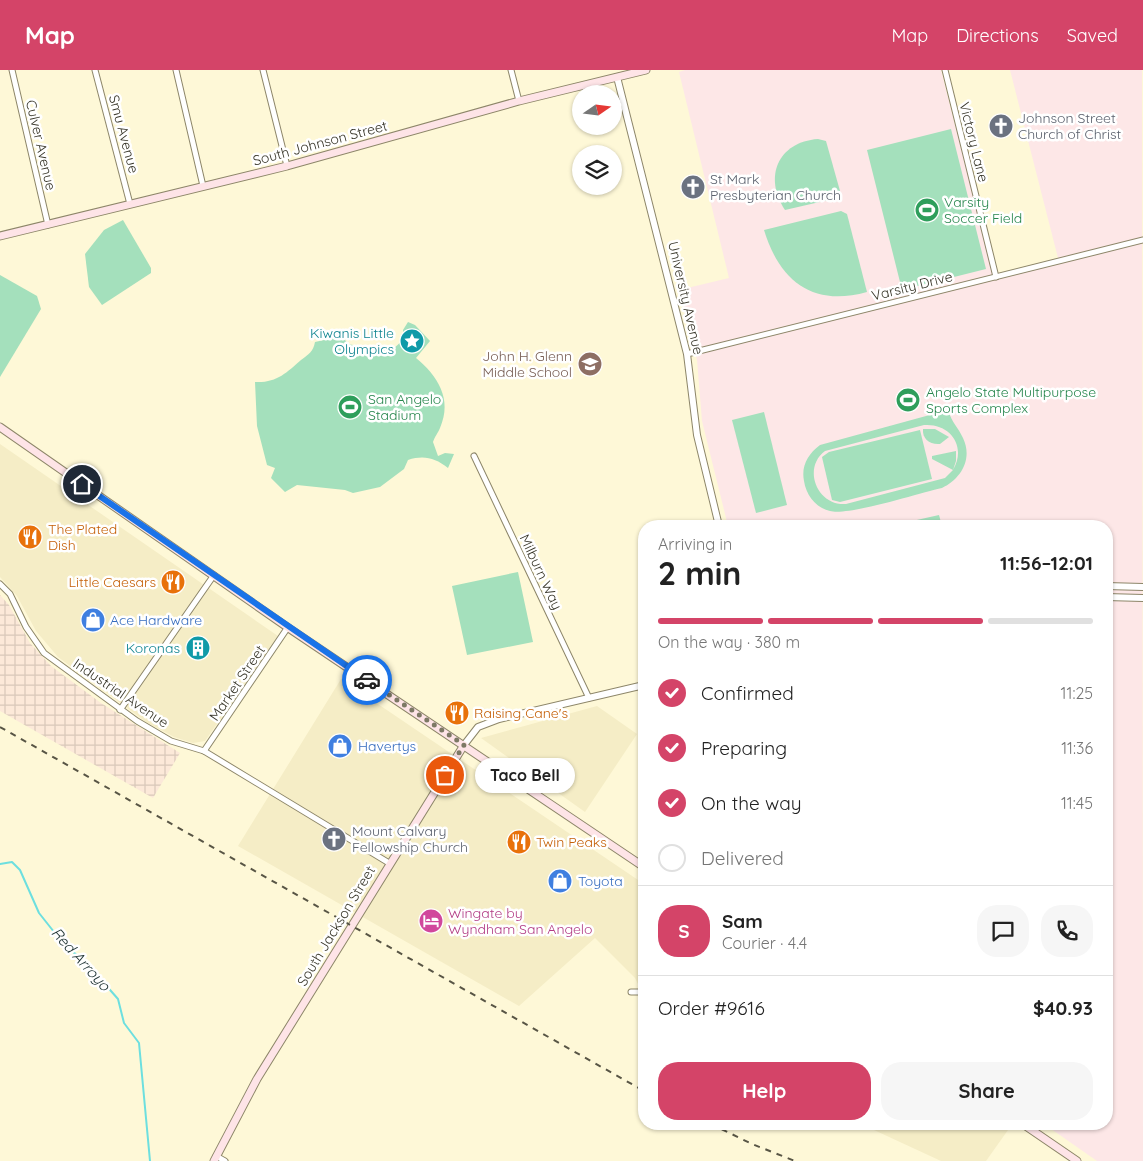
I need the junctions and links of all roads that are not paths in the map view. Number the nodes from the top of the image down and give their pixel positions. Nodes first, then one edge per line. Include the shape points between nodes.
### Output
1 (12, 70) edge
2 (95, 70) edge
3 (176, 70) edge
4 (262, 70) edge
5 (511, 70) edge
6 (646, 70) edge
7 (944, 70) edge
8 (617, 77) junction
9 (519, 101) junction
10 (286, 166) junction
11 (203, 186) junction
12 (130, 204) junction
13 (48, 225) junction
14 (0, 236) edge
15 (1143, 240) edge
16 (996, 277) junction
17 (687, 354) junction
18 (0, 427) edge
19 (474, 456) dead end
20 (718, 520) edge
21 (214, 575) junction
22 (0, 584) edge
23 (1113, 586) edge
24 (1143, 587) edge
25 (1113, 597) edge
26 (1143, 598) edge
27 (288, 627) junction
28 (638, 686) edge
29 (588, 698) junction
30 (120, 710) junction
31 (464, 745) junction
32 (204, 751) junction
33 (389, 863) junction
34 (638, 863) edge
35 (631, 992) dead end
36 (638, 992) edge
37 (1032, 1130) edge
38 (215, 1158) edge
39 (225, 1161) edge
40 (1078, 1161) edge

1 - 13 street, Culver Avenue
2 - 12 street, Smu Avenue
3 - 11 street
4 - 10 street
5 - 9 street
6 - 8 main road, South Johnson Street
7 - 16 street, Victory Lane
8 - 9 main road, South Johnson Street
8 - 17 street, University Avenue
9 - 10 main road, South Johnson Street
10 - 11 main road, South Johnson Street
11 - 12 main road, South Johnson Street
12 - 13 main road, South Johnson Street
13 - 14 main road, South Johnson Street
15 - 16 street, Varsity Drive
16 - 17 street, Varsity Drive
17 - 20 street, University Avenue via 697,435
18 - 21 main road
19 - 29 street, Milburn Way
21 - 27 main road
21 - 30 street
22 - 30 street, Industrial Avenue via 10,594 26,628 44,653
23 - 24 street
25 - 26 street
27 - 31 main road
27 - 32 street, Market Street
28 - 29 street, South Jackson Street
29 - 31 street, South Jackson Street via 478,727
30 - 32 street, Industrial Avenue via 171,741
31 - 33 main road, South Jackson Street
31 - 34 main road
32 - 33 street, Industrial Avenue
33 - 38 main road, South Jackson Street via 257,1079
35 - 36 street
37 - 40 main road
38 - 39 street

